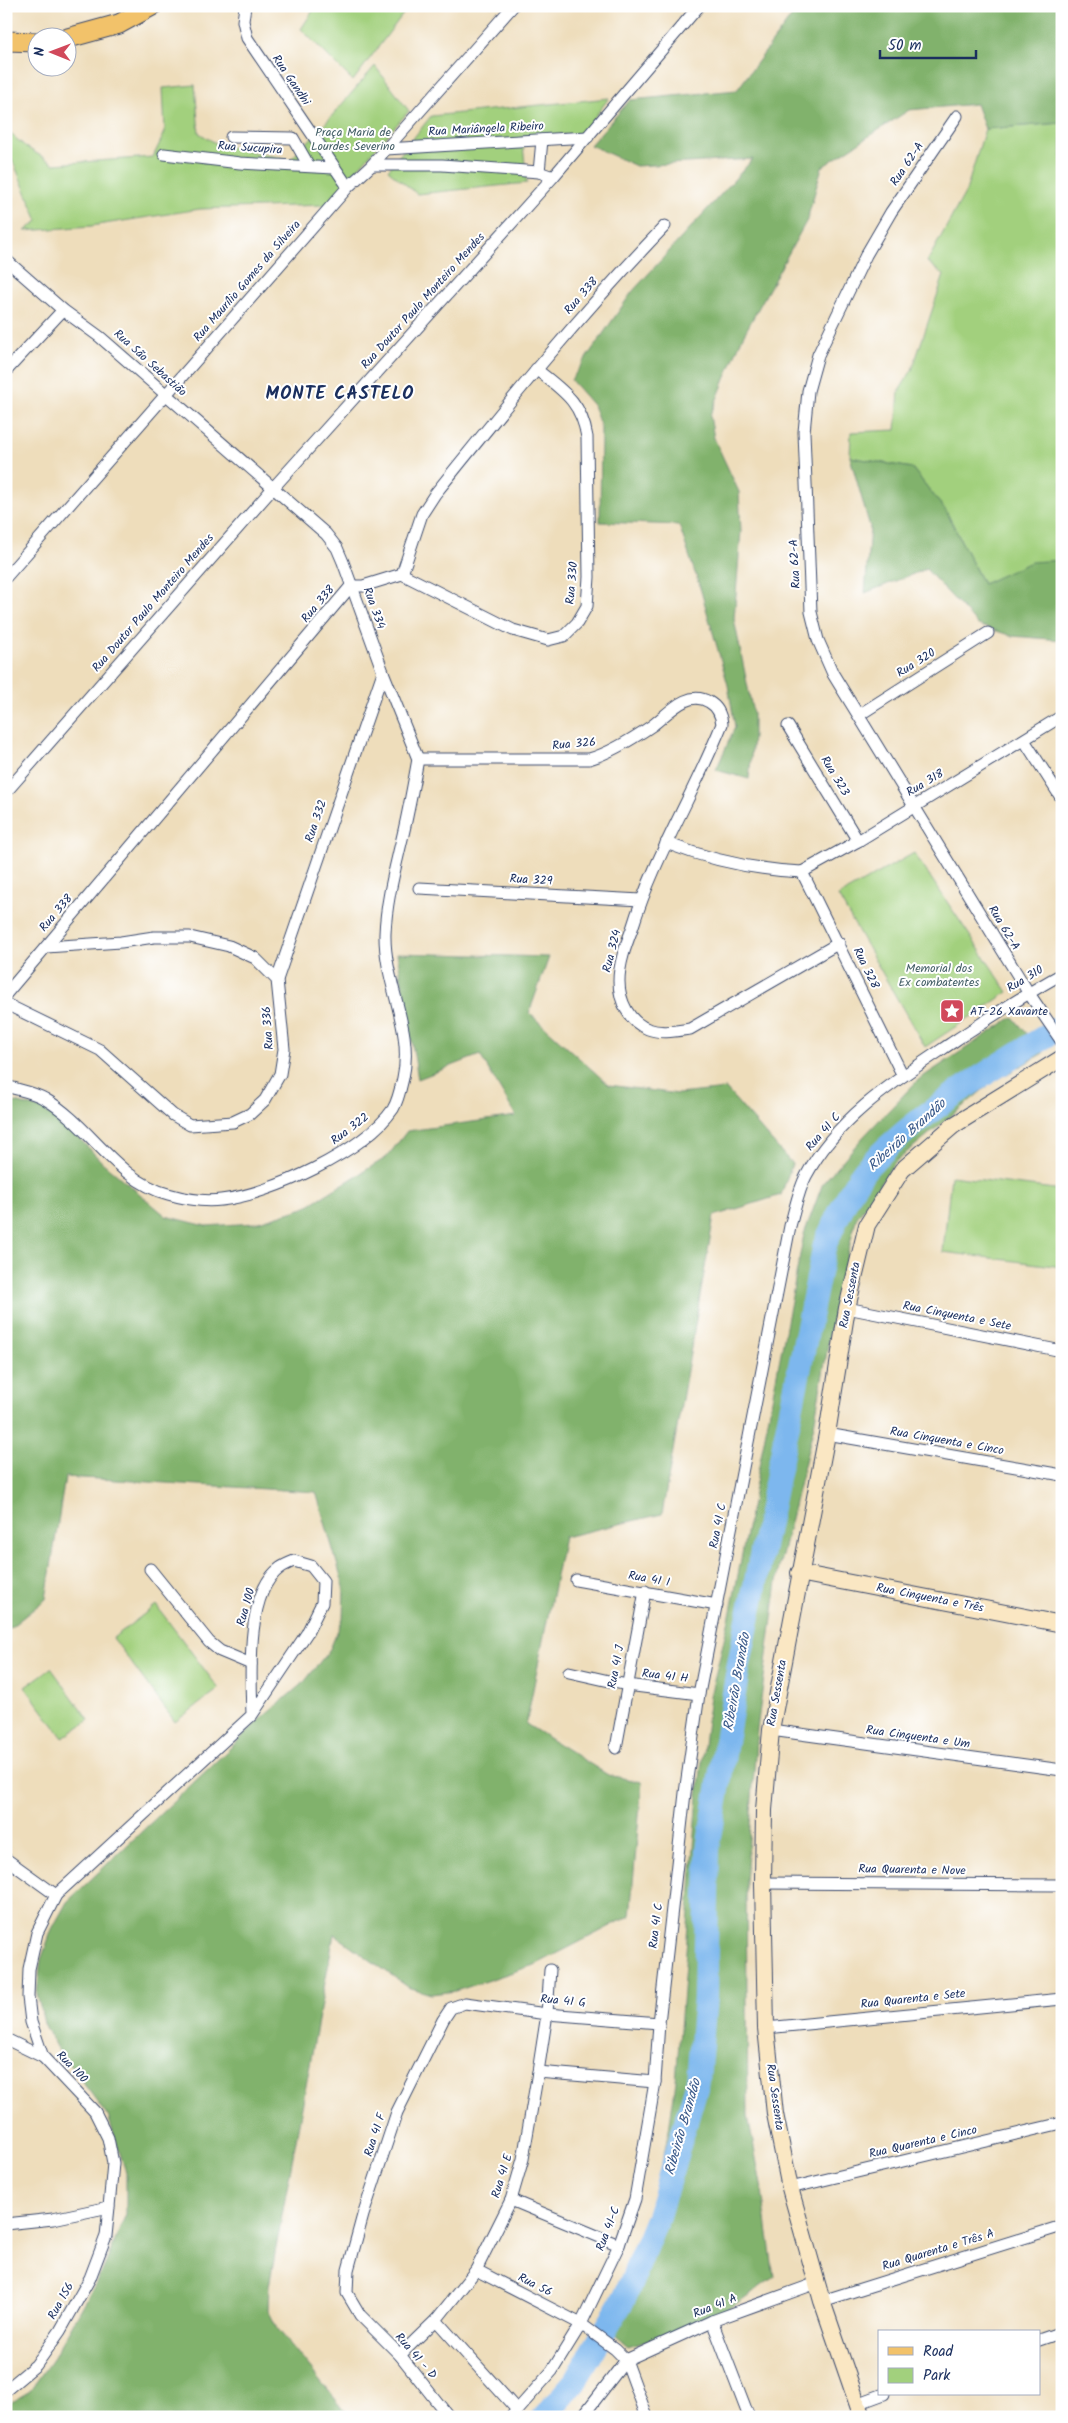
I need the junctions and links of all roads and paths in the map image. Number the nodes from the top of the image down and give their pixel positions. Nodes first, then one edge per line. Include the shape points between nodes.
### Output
1 (152, 6) edge
2 (245, 6) edge
3 (513, 6) edge
4 (699, 6) edge
5 (78, 35) edge
6 (6, 41) edge
7 (28, 42) edge
8 (957, 116) dead end
9 (232, 137) dead end
10 (588, 137) junction
11 (542, 140) junction
12 (386, 149) junction
13 (164, 154) dead end
14 (372, 165) junction
15 (309, 166) junction
16 (334, 168) junction
17 (539, 172) junction
18 (554, 177) junction
19 (348, 188) junction
20 (665, 226) dead end
21 (6, 260) edge
22 (63, 310) junction
23 (536, 369) junction
24 (6, 371) edge
25 (165, 395) junction
26 (274, 487) junction
27 (402, 574) junction
28 (6, 577) edge
29 (351, 586) junction
30 (988, 633) dead end
31 (383, 672) junction
32 (714, 704) joint
33 (859, 715) junction
34 (1062, 716) edge
35 (788, 726) dead end
36 (1024, 740) junction
37 (418, 759) junction
38 (6, 792) edge
39 (1062, 799) edge
40 (914, 806) junction
41 (858, 841) junction
42 (666, 843) junction
43 (802, 872) junction
44 (419, 888) dead end
45 (641, 900) junction
46 (839, 944) junction
47 (46, 946) junction
48 (1062, 974) edge
49 (277, 980) junction
50 (1028, 992) junction
51 (6, 994) edge
52 (6, 1004) edge
53 (1061, 1041) edge
54 (1062, 1058) edge
55 (903, 1076) junction
56 (6, 1086) edge
57 (846, 1308) junction
58 (1062, 1351) edge
59 (827, 1434) junction
60 (1062, 1475) edge
61 (150, 1569) dead end
62 (799, 1572) junction
63 (576, 1580) dead end
64 (645, 1592) junction
65 (717, 1605) junction
66 (1062, 1624) edge
67 (251, 1664) junction
68 (569, 1672) dead end
69 (627, 1685) junction
70 (699, 1694) junction
71 (252, 1716) junction
72 (771, 1730) junction
73 (616, 1748) dead end
74 (1062, 1770) edge
75 (6, 1859) edge
76 (763, 1883) junction
77 (1062, 1886) edge
78 (56, 1895) junction
79 (550, 1970) dead end
80 (1062, 1999) edge
81 (464, 2003) joint
82 (547, 2014) junction
83 (659, 2023) junction
84 (766, 2028) junction
85 (6, 2039) edge
86 (43, 2057) junction
87 (538, 2072) junction
88 (656, 2082) junction
89 (1062, 2123) edge
90 (790, 2188) junction
91 (511, 2200) junction
92 (109, 2207) junction
93 (6, 2224) edge
94 (1062, 2226) edge
95 (619, 2245) junction
96 (476, 2270) junction
97 (817, 2283) junction
98 (347, 2293) joint
99 (822, 2301) junction
100 (436, 2320) junction
101 (712, 2321) junction
102 (580, 2324) junction
103 (1062, 2332) edge
104 (1040, 2340) edge
105 (400, 2355) junction
106 (626, 2360) junction
107 (6, 2390) edge
108 (881, 2396) edge
109 (860, 2410) edge
110 (514, 2414) edge
111 (449, 2417) edge
112 (582, 2417) edge
113 (647, 2417) edge
114 (750, 2417) edge

1 - 5 main road via 119,24
2 - 16 street, Rua Gandhi via 243,21 247,38
3 - 12 street, Rua Maurílio Gomes da Silveira
4 - 10 street, Rua Doutor Paulo Monteiro Mendes
6 - 7 main road
8 - 33 street, Rua 62-A via 891,212 866,255 818,355 808,391 804,464 812,612 818,640 833,674
9 - 15 street via 293,138
10 - 11 street, Rua Mariângela Ribeiro
10 - 18 street, Rua Doutor Paulo Monteiro Mendes
11 - 12 street, Rua Mariângela Ribeiro
11 - 17 street
12 - 14 street, Rua Maurílio Gomes da Silveira
13 - 15 street, Rua Sucupira via 240,163
14 - 17 street via 442,165
14 - 19 street, Rua Maurílio Gomes da Silveira
15 - 16 street, Rua Sucupira
16 - 19 street, Rua Gandhi
17 - 18 street
18 - 26 street, Rua Doutor Paulo Monteiro Mendes
19 - 25 street, Rua Maurílio Gomes da Silveira
20 - 23 street, Rua 338 via 609,284
21 - 22 street, Rua São Sebastião
22 - 24 street
22 - 25 street, Rua São Sebastião via 100,337
23 - 27 street, Rua 338 via 435,494 422,514
23 - 27 street, Rua 330 via 570,396 585,423 589,577 586,606 577,624 564,636 548,640 513,630
25 - 26 street, Rua São Sebastião
25 - 28 street, Rua Maurílio Gomes da Silveira via 140,428
26 - 29 street, Rua 334 via 337,548
26 - 38 street, Rua Doutor Paulo Monteiro Mendes
27 - 29 street, Rua 338 via 363,586
29 - 31 street, Rua 334
29 - 47 street, Rua 338
30 - 33 street, Rua 320
31 - 37 street, Rua 334
31 - 49 street, Rua 332
32 - 37 street, Rua 326 via 704,698 693,698 676,705 605,755 589,759
32 - 42 street, Rua 324 via 722,724
33 - 40 street, Rua 62-A
34 - 36 street, Rua 318
35 - 41 street, Rua 323
36 - 39 street
36 - 40 street, Rua 318
37 - 56 street, Rua 322 via 388,903 385,936 404,1037 404,1078 394,1108 378,1126 338,1156 291,1179 244,1196 197,1200 168,1194 132,1178 87,1132 44,1098
40 - 41 street, Rua 318
40 - 50 street, Rua 62-A
41 - 43 street, Rua 318
42 - 43 street via 698,855 766,870
42 - 45 street, Rua 324
43 - 46 street, Rua 328
44 - 45 street, Rua 329
45 - 46 street, Rua 324 via 623,955 619,981 626,1012 648,1030 690,1029
46 - 55 street, Rua 328
47 - 49 street via 190,937 229,946 255,958
47 - 51 street, Rua 338
48 - 50 street, Rua 310
49 - 52 street, Rua 336 via 284,1049 280,1074 265,1100 250,1114 234,1122 211,1125 190,1124 173,1115 100,1050
50 - 53 street, Rua 62-A
50 - 55 street, Rua 310
54 - 57 street, Rua Sessenta via 954,1125 902,1170 867,1225
55 - 65 street, Rua 41 C via 867,1103 819,1154 805,1177 790,1226
57 - 58 street, Rua Cinquenta e Sete
57 - 59 street, Rua Sessenta
59 - 60 street, Rua Cinquenta e Cinco
59 - 62 street, Rua Sessenta
61 - 67 street via 209,1642 220,1651
62 - 66 street, Rua Cinquenta e Três
62 - 72 street, Rua Sessenta
63 - 64 street, Rua 41 I
64 - 65 street, Rua 41 I
64 - 69 street, Rua 41 J
65 - 70 street, Rua 41 C
67 - 71 street, Rua 100
67 - 71 street, Rua 100 via 252,1626 265,1587 278,1569 294,1561 311,1566 323,1580 322,1603 307,1633
68 - 69 street, Rua 41 H
69 - 70 street, Rua 41 H
69 - 73 street, Rua 41 J
70 - 83 street, Rua 41 C
71 - 78 street, Rua 100
72 - 74 street, Rua Cinquenta e Um
72 - 76 street, Rua Sessenta via 764,1810
75 - 78 street
76 - 77 street, Rua Quarenta e Nove
76 - 84 street, Rua Sessenta
78 - 86 street, Rua 100 via 37,1934 29,1969 31,2022
79 - 82 street, Rua 41 E
80 - 84 street, Rua Quarenta e Sete
81 - 82 street, Rua 41 G
81 - 98 street, Rua 41 F via 451,2008 397,2112 363,2215 348,2270
82 - 83 street, Rua 41 G
82 - 87 street, Rua 41 E
83 - 88 street, Rua 41-C
84 - 90 street, Rua Sessenta via 775,2114
85 - 86 street
86 - 92 street, Rua 100 via 96,2112 108,2138 113,2163
87 - 88 street
87 - 91 street, Rua 41 E via 523,2159
88 - 95 street, Rua 41-C via 635,2199
89 - 90 street, Rua Quarenta e Cinco
90 - 97 street, Rua Sessenta
91 - 95 street
91 - 96 street, Rua 41 E
92 - 93 street via 53,2220
92 - 107 street, Rua 156 via 106,2236 90,2278 36,2365
94 - 99 street, Rua Quarenta e Três A
95 - 102 street, Rua 41-C
96 - 100 street, Rua 41 E
96 - 102 street, Rua 56
97 - 99 street, Rua Sessenta
97 - 101 street, Rua 41 A
98 - 105 street, Rua 41 - D via 360,2315
99 - 109 street, Rua Sessenta
100 - 105 street, Rua 41 E
100 - 110 street
101 - 106 street, Rua 41 A
101 - 114 street
102 - 106 street, Rua 56
102 - 110 street, Rua 41-C via 552,2371
103 - 104 street
105 - 111 street, Rua 41 - D
106 - 112 street
106 - 113 street
108 - 109 street

